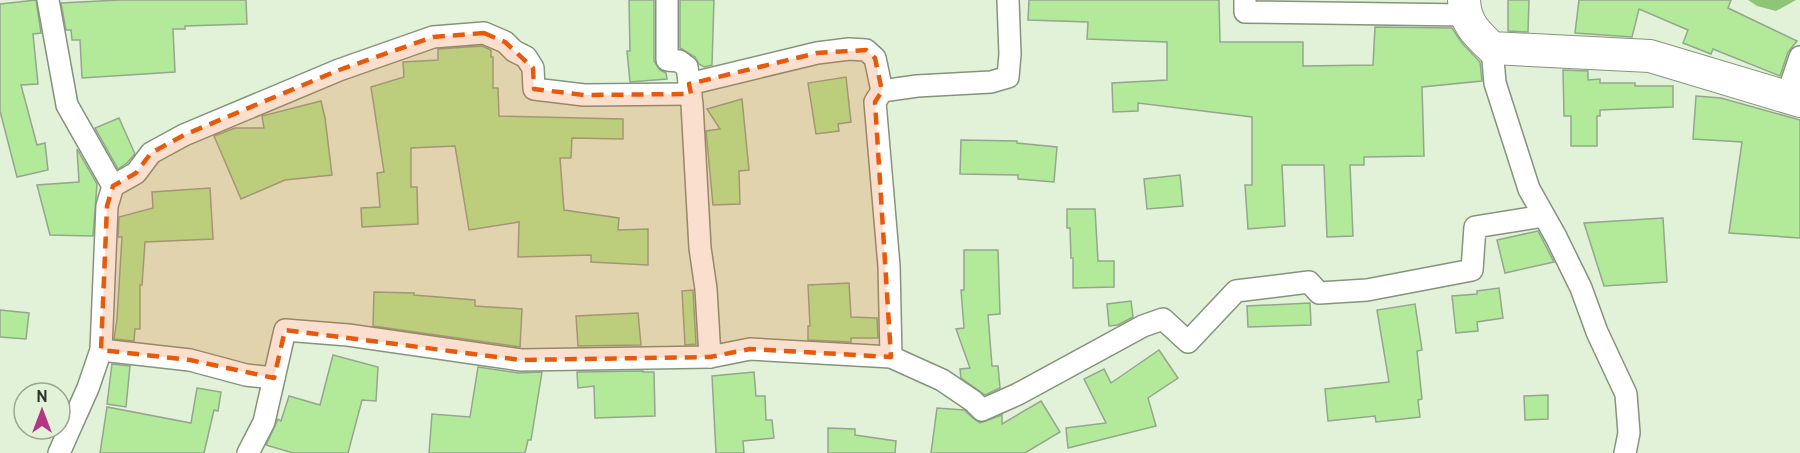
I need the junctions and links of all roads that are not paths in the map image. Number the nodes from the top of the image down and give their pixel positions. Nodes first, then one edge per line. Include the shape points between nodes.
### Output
1 (48, 0) edge
2 (667, 0) edge
3 (1008, 0) edge
4 (1245, 0) edge
5 (1464, 7) edge
6 (1492, 48) junction
7 (1800, 57) edge
8 (690, 89) junction
9 (882, 91) junction
10 (1793, 99) edge
11 (113, 186) junction
12 (1544, 216) junction
13 (101, 350) junction
14 (710, 357) junction
15 (891, 357) junction
16 (274, 378) junction
17 (58, 453) edge
18 (248, 453) edge
19 (1625, 453) edge

1 - 11 street via 67,105
2 - 8 street via 667,60 679,61 687,67
3 - 9 street via 1008,76 991,82
4 - 5 street via 1245,12
5 - 6 street via 1478,35
6 - 10 street via 1650,56
6 - 12 street via 1495,83 1511,137 1528,189
7 - 10 street
8 - 9 street via 817,53 849,49 866,50 875,58
8 - 11 street via 584,95 534,89 533,68 504,42 484,33 433,38 339,70 184,135 151,153 136,173
8 - 14 street
9 - 15 street via 875,102 889,266
11 - 13 street via 107,206
12 - 15 street via 1475,227 1472,270 1367,290 1319,292 1309,282 1236,291 1188,342 1163,319 982,410 942,380
12 - 19 street via 1581,288 1626,394 1629,433
13 - 16 street via 190,360
13 - 17 street
14 - 15 street via 750,349
14 - 16 street via 521,360 285,330
16 - 18 street via 264,422

